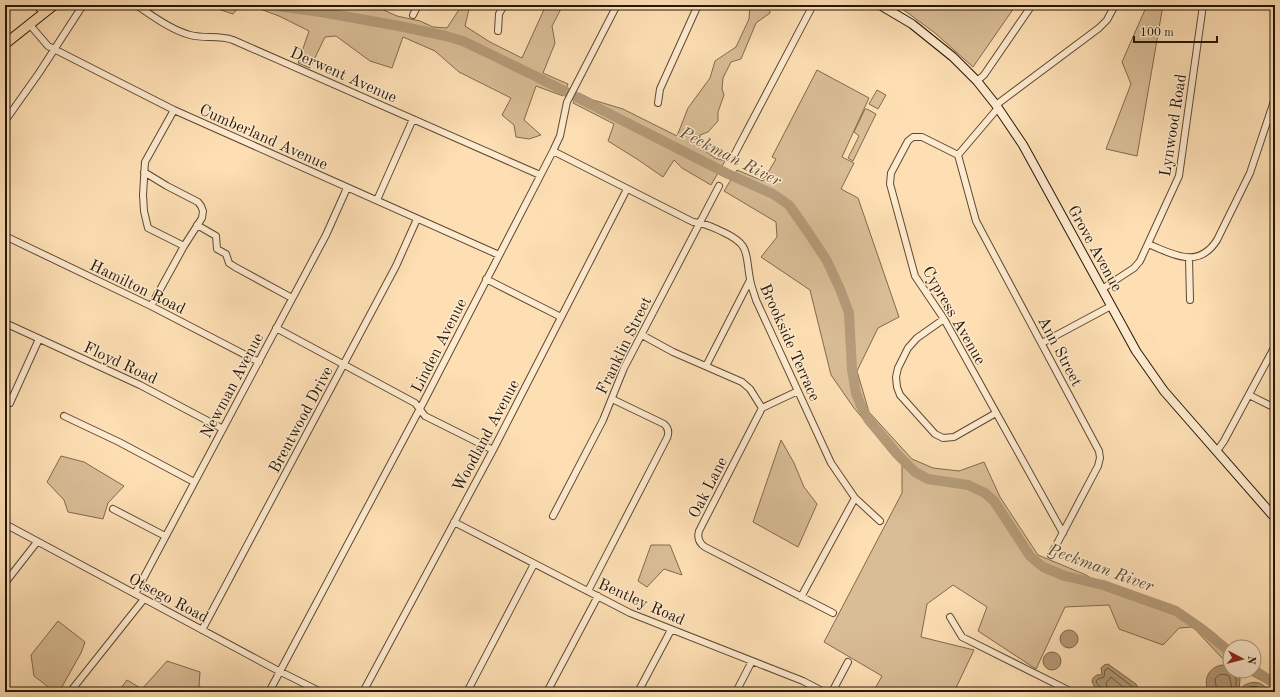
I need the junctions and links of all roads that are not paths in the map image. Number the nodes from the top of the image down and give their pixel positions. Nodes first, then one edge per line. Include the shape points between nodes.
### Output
1 (35, 5) edge
2 (83, 5) edge
3 (136, 5) edge
4 (418, 5) edge
5 (504, 5) edge
6 (617, 5) edge
7 (698, 5) edge
8 (813, 5) edge
9 (880, 5) edge
10 (1032, 5) edge
11 (1115, 5) edge
12 (1204, 5) edge
13 (51, 7) edge
14 (413, 15) dead end
15 (30, 25) junction
16 (498, 31) dead end
17 (5, 44) edge
18 (54, 50) junction
19 (976, 81) junction
20 (1275, 98) edge
21 (658, 103) dead end
22 (997, 107) junction
23 (174, 110) junction
24 (413, 119) junction
25 (5, 122) edge
26 (553, 151) junction
27 (958, 155) junction
28 (732, 159) dead end
29 (144, 172) junction
30 (540, 175) junction
31 (719, 186) dead end
32 (347, 188) junction
33 (627, 189) junction
34 (377, 200) junction
35 (417, 218) junction
36 (699, 223) junction
37 (197, 225) junction
38 (5, 236) edge
39 (1148, 244) junction
40 (184, 246) junction
41 (499, 255) junction
42 (1189, 258) junction
43 (486, 279) junction
44 (750, 280) junction
45 (1102, 289) junction
46 (292, 298) junction
47 (1190, 300) dead end
48 (151, 306) junction
49 (1112, 306) junction
50 (561, 317) junction
51 (944, 319) junction
52 (5, 323) edge
53 (276, 328) junction
54 (642, 335) junction
55 (40, 338) junction
56 (1042, 343) junction
57 (1275, 346) edge
58 (259, 362) junction
59 (343, 364) junction
60 (706, 366) junction
61 (798, 391) junction
62 (1249, 394) junction
63 (612, 399) junction
64 (10, 403) dead end
65 (762, 408) junction
66 (1275, 408) edge
67 (420, 409) junction
68 (996, 413) junction
69 (64, 416) dead end
70 (223, 429) junction
71 (493, 450) junction
72 (1217, 451) junction
73 (194, 482) junction
74 (855, 498) junction
75 (113, 509) dead end
76 (553, 516) dead end
77 (1275, 518) edge
78 (880, 521) dead end
79 (454, 522) junction
80 (5, 524) edge
81 (1062, 534) junction
82 (165, 536) junction
83 (37, 542) junction
84 (1051, 555) dead end
85 (534, 564) junction
86 (5, 583) edge
87 (588, 592) junction
88 (135, 594) junction
89 (598, 596) junction
90 (801, 597) junction
91 (144, 599) junction
92 (833, 613) dead end
93 (950, 617) dead end
94 (202, 630) junction
95 (671, 630) junction
96 (752, 661) junction
97 (848, 662) dead end
98 (280, 671) junction
99 (70, 692) edge
100 (269, 692) edge
101 (322, 692) edge
102 (363, 692) edge
103 (467, 692) edge
104 (547, 692) edge
105 (638, 692) edge
106 (736, 692) edge
107 (824, 692) edge
108 (832, 692) edge
109 (1072, 692) edge

1 - 13 street
2 - 18 street
3 - 24 street, Derwent Avenue via 182,33 220,36 233,40
4 - 14 street
5 - 16 street via 499,14
6 - 26 street, Linden Avenue via 569,98 560,136
7 - 21 street via 660,89
8 - 28 street
9 - 19 street, Grove Avenue via 929,37
10 - 19 street via 984,75
11 - 22 street via 1099,28
12 - 39 street, Lynwood Road via 1179,176
13 - 15 main road
15 - 17 main road
15 - 18 street, Cumberland Avenue
18 - 23 street, Cumberland Avenue
18 - 25 street
19 - 22 street, Grove Avenue
20 - 42 street via 1250,173 1217,240 1207,252
22 - 27 street
22 - 45 street, Grove Avenue via 1023,145
23 - 29 street via 145,162
23 - 32 street, Cumberland Avenue
24 - 30 street, Derwent Avenue
24 - 34 street
26 - 30 street, Linden Avenue
26 - 33 street, Brookside Terrace
27 - 51 street, Cypress Avenue via 922,137 913,137 908,141 890,177 915,276
27 - 56 street, Ann Street via 976,221
29 - 37 street via 200,204 203,213
29 - 40 street via 143,203 148,228
30 - 41 street, Linden Avenue
31 - 36 street, Franklin Street
32 - 34 street, Cumberland Avenue
32 - 46 street, Newman Avenue via 326,235
33 - 36 street, Brookside Terrace
33 - 50 street, Woodland Avenue
34 - 35 street, Cumberland Avenue
35 - 41 street, Cumberland Avenue
35 - 59 street, Brentwood Drive via 396,266
36 - 44 street, Brookside Terrace via 735,237 741,243 747,255
36 - 54 street, Franklin Street
37 - 40 street
37 - 46 street via 216,236 216,249 226,254 229,262 235,267
38 - 48 street, Hamilton Road
39 - 42 street via 1178,257
39 - 45 street, Lynwood Road via 1134,268
40 - 48 street
41 - 43 street, Linden Avenue
42 - 47 street
43 - 50 street
43 - 67 street, Linden Avenue
44 - 60 street
44 - 61 street, Brookside Terrace via 756,300
45 - 49 street, Grove Avenue
46 - 53 street, Newman Avenue
48 - 58 street, Hamilton Road
49 - 56 street
49 - 72 street, Grove Avenue via 1136,351 1160,385
50 - 71 street, Woodland Avenue
51 - 68 street, Cypress Avenue
51 - 68 street via 917,338 908,348 896,372 900,395 933,432 943,438 954,437
52 - 55 street, Floyd Road
53 - 58 street, Newman Avenue
53 - 59 street
54 - 60 street
54 - 63 street, Franklin Street via 624,368
55 - 64 street
55 - 70 street, Floyd Road via 140,385
56 - 81 street, Ann Street via 1100,455 1098,466
57 - 62 street
58 - 70 street, Newman Avenue
59 - 67 street via 415,403
59 - 94 street, Brentwood Drive
60 - 65 street via 745,384
61 - 65 street
61 - 74 street, Brookside Terrace via 831,463
62 - 66 street
62 - 72 street
63 - 76 street, Franklin Street
63 - 87 street via 662,423 668,430 667,438
65 - 90 street, Oak Lane via 699,531 698,539 705,548
67 - 71 street via 425,416
67 - 98 street, Linden Avenue
68 - 81 street, Cypress Avenue
69 - 73 street
70 - 73 street, Newman Avenue
71 - 79 street, Woodland Avenue
72 - 77 street, Grove Avenue
73 - 82 street, Newman Avenue
74 - 78 street, Brookside Terrace
74 - 90 street
75 - 82 street
79 - 85 street, Bentley Road
79 - 102 street, Woodland Avenue
80 - 83 street, Otsego Road
81 - 84 street, Ann Street
82 - 88 street, Newman Avenue
83 - 86 street
83 - 88 street, Otsego Road
85 - 87 street, Bentley Road
85 - 103 street
87 - 89 street, Bentley Road
88 - 91 street, Otsego Road
89 - 95 street, Bentley Road
89 - 104 street
90 - 92 street, Oak Lane
91 - 94 street, Otsego Road
91 - 99 street
93 - 109 street via 962,637
94 - 98 street, Otsego Road
95 - 96 street, Bentley Road
95 - 105 street
96 - 106 street
96 - 107 street, Bentley Road
97 - 108 street
98 - 100 street, Linden Avenue
98 - 101 street, Otsego Road

